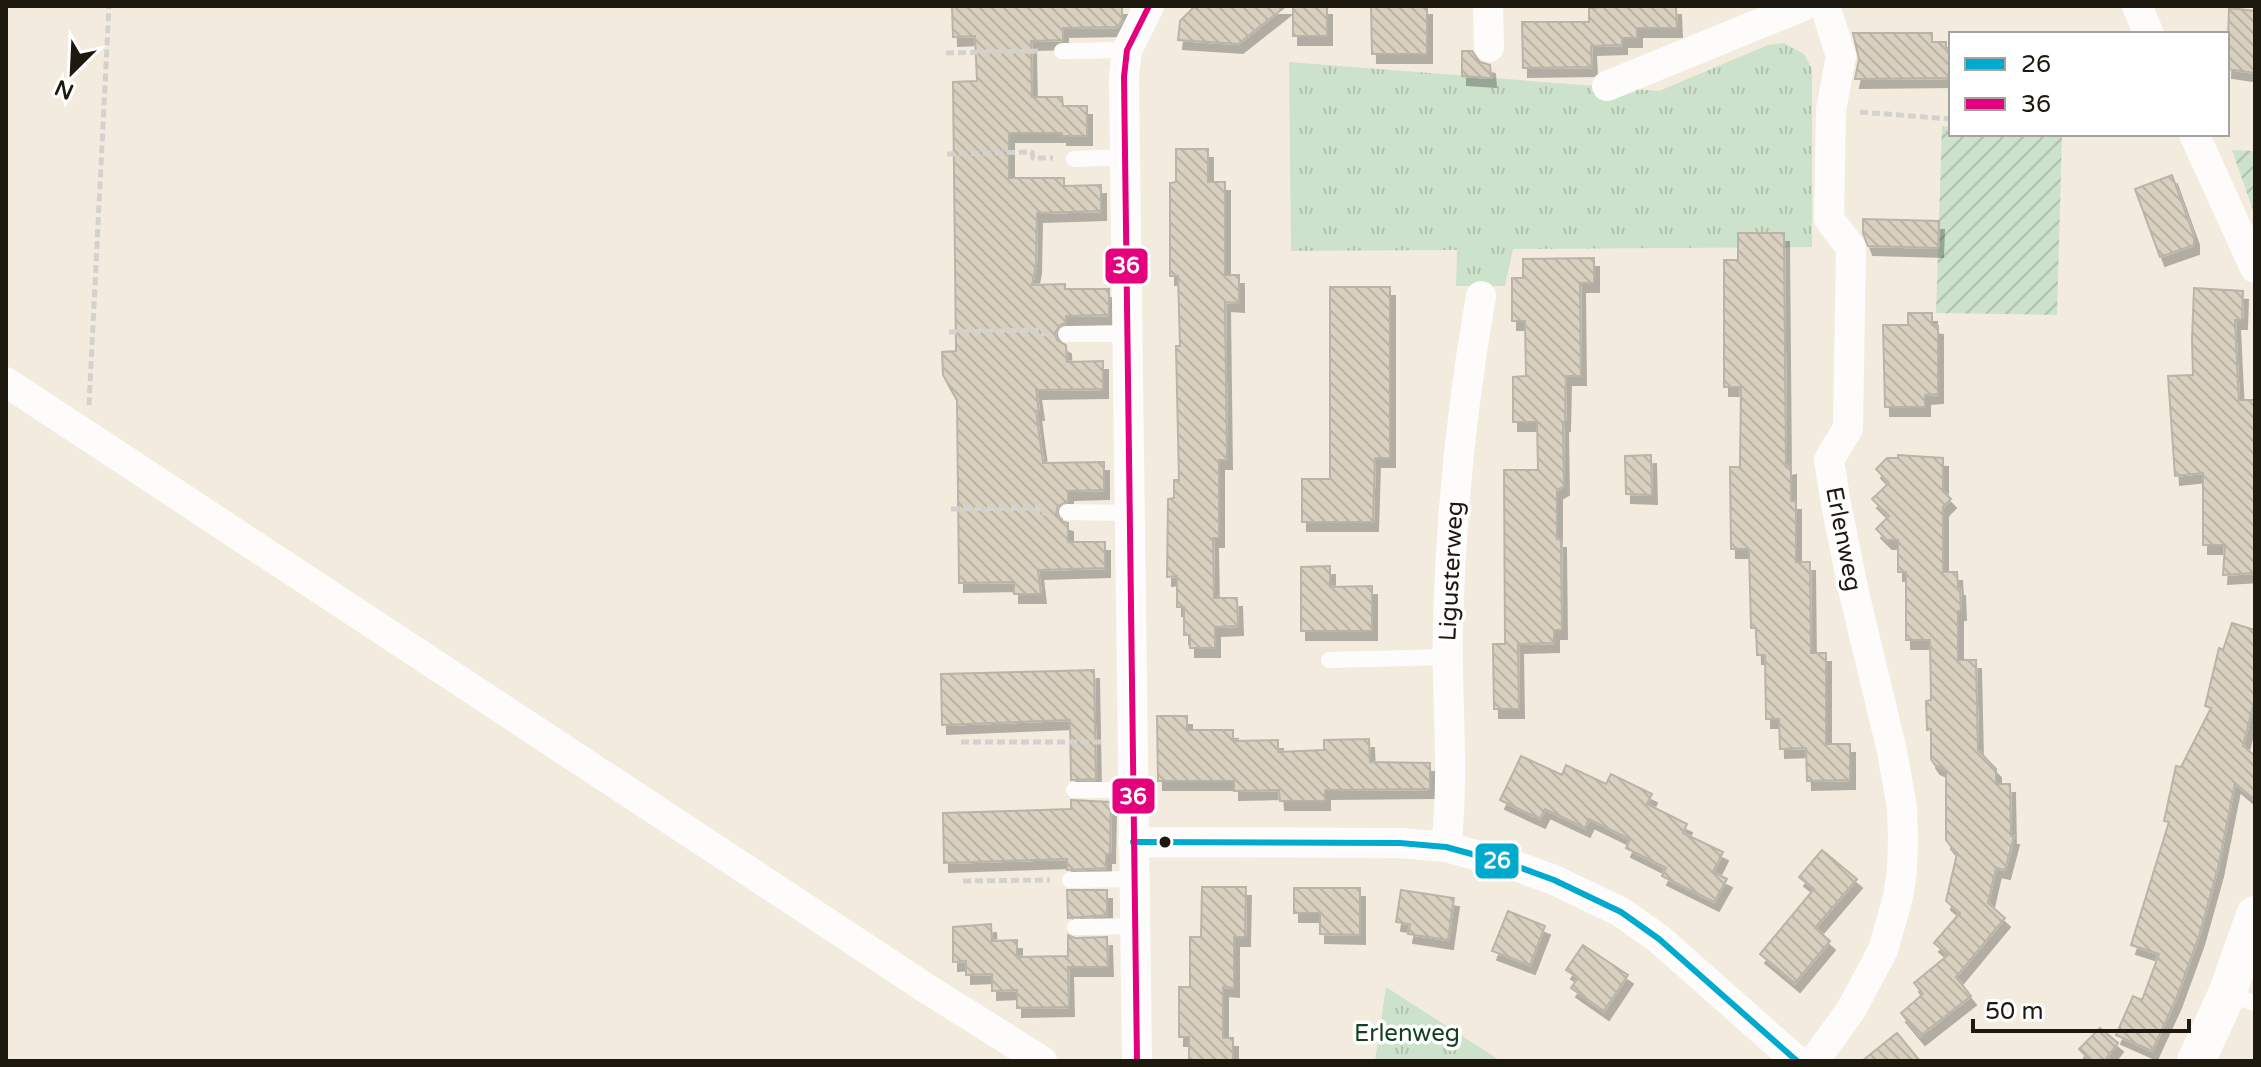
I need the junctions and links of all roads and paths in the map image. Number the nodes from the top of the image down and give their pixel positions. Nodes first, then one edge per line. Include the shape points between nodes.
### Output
1 (109, 6) edge
2 (1488, 6) edge
3 (1803, 6) edge
4 (1825, 6) edge
5 (2137, 6) edge
6 (1137, 22) edge
7 (2148, 32) edge
8 (1489, 47) dead end
9 (1062, 51) joint
10 (946, 53) dead end
11 (1607, 86) dead end
12 (1831, 110) junction
13 (1949, 119) edge
14 (2195, 136) edge
15 (947, 154) dead end
16 (1126, 157) junction
17 (1074, 159) joint
18 (2255, 268) edge
19 (1481, 296) dead end
20 (949, 332) dead end
21 (1066, 334) joint
22 (1128, 334) junction
23 (6, 382) edge
24 (87, 434) junction
25 (951, 509) dead end
26 (1067, 512) joint
27 (1129, 513) junction
28 (1448, 657) junction
29 (1329, 660) dead end
30 (1131, 741) junction
31 (961, 742) dead end
32 (1074, 790) dead end
33 (1132, 790) junction
34 (1133, 842) junction
35 (1446, 847) junction
36 (1133, 879) junction
37 (1070, 880) joint
38 (963, 881) dead end
39 (2255, 915) edge
40 (1134, 926) junction
41 (1075, 927) dead end
42 (2241, 999) edge
43 (1042, 1061) edge
44 (1137, 1061) edge
45 (1797, 1061) edge
46 (1814, 1061) edge
47 (2196, 1061) edge

1 - 24 path
2 - 8 street
3 - 11 street
4 - 12 street, Erlenweg via 1841,56
5 - 7 street
6 - 9 lane
6 - 16 street via 1124,77
9 - 10 path
12 - 13 path
12 - 46 street, Erlenweg via 1829,219 1851,248 1848,428 1829,460 1896,773 1902,860 1883,950 1851,1010
14 - 18 street
15 - 17 path via 1032,152 1033,158
16 - 17 lane
16 - 22 street
19 - 28 street, Ligusterweg via 1459,446
20 - 21 path
21 - 22 lane
22 - 27 street
23 - 24 street
24 - 43 street
25 - 26 path
26 - 27 lane
27 - 30 street
28 - 29 lane
28 - 35 street, Ligusterweg via 1452,800
30 - 31 path
30 - 33 street
32 - 33 lane
33 - 34 street
34 - 35 street
34 - 36 street
35 - 45 street via 1554,880 1621,912
36 - 37 lane
36 - 40 street
37 - 38 path
39 - 42 street
40 - 41 lane
40 - 44 street
42 - 47 street

